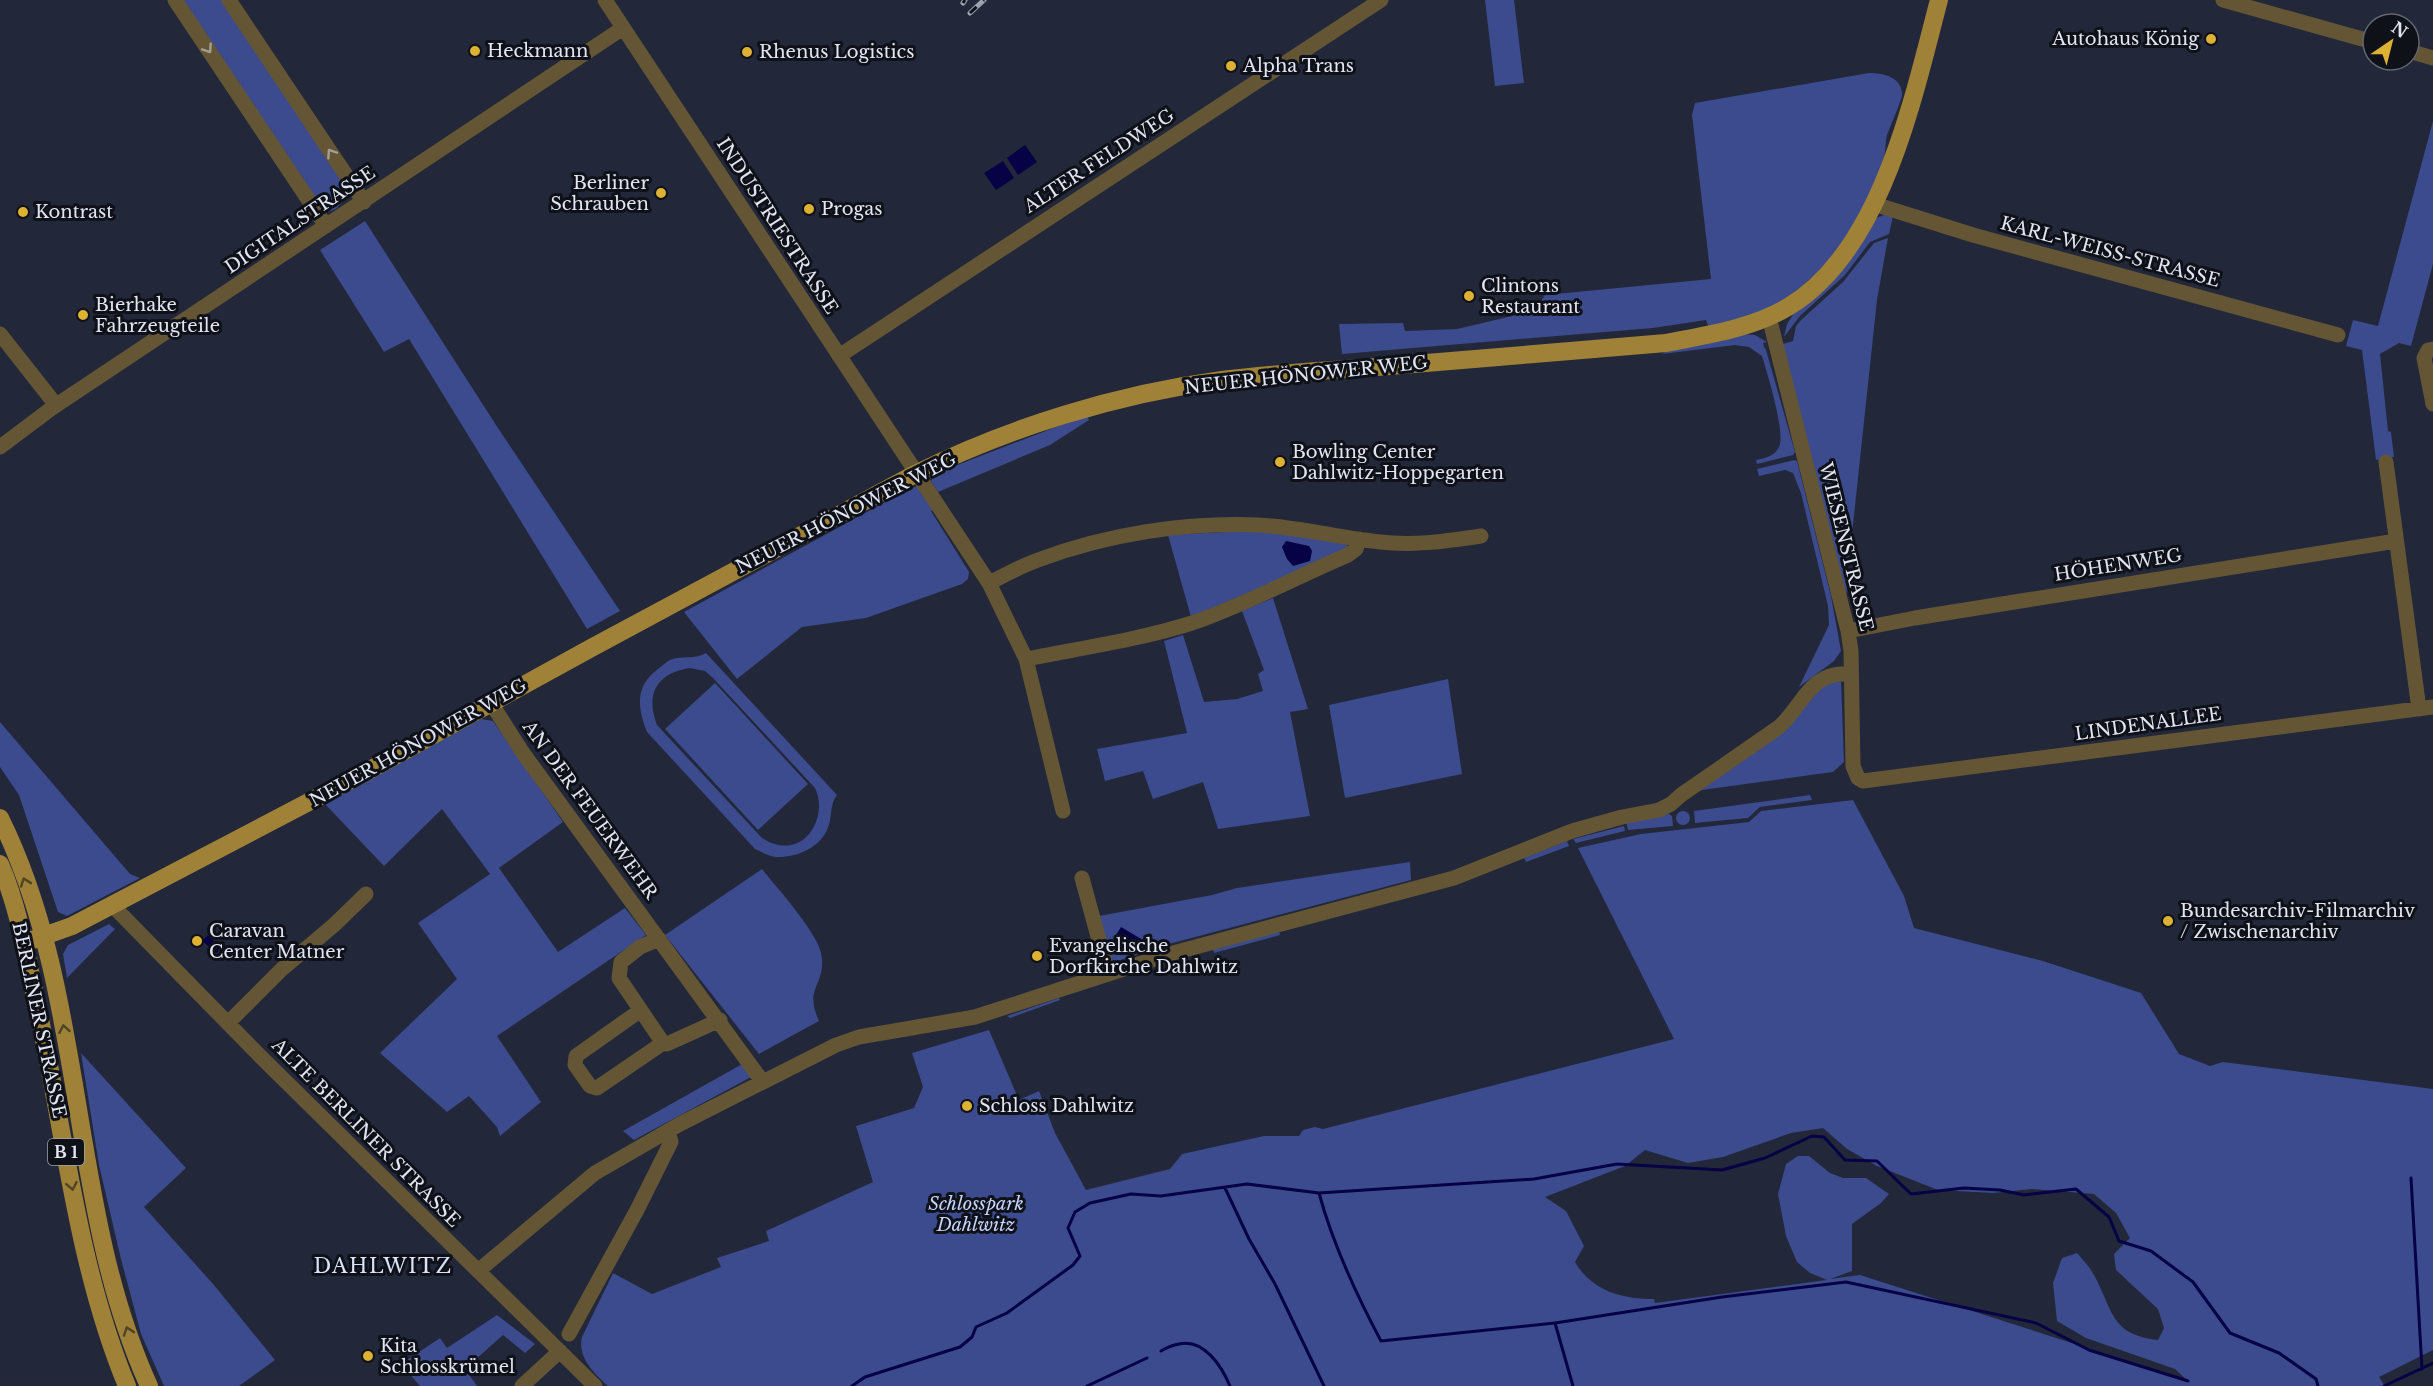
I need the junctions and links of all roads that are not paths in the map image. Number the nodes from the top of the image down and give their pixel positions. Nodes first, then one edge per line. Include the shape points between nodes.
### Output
1 (175, 0) edge
2 (229, 0) edge
3 (605, 0) edge
4 (1382, 0) edge
5 (1939, 0) edge
6 (2223, 0) edge
7 (623, 28) junction
8 (2361, 39) edge
9 (364, 202) junction
10 (1874, 204) junction
11 (326, 226) junction
12 (1769, 317) junction
13 (0, 334) edge
14 (2338, 335) dead end
15 (2433, 349) edge
16 (839, 356) junction
17 (2433, 404) edge
18 (57, 405) junction
19 (0, 447) edge
20 (2386, 462) dead end
21 (915, 474) junction
22 (1480, 536) dead end
23 (1359, 539) junction
24 (2396, 542) junction
25 (989, 583) junction
26 (1848, 631) junction
27 (1026, 659) junction
28 (1851, 674) junction
29 (490, 704) junction
30 (2426, 708) edge
31 (1869, 782) joint
32 (1063, 811) dead end
33 (0, 818) edge
34 (0, 864) edge
35 (1083, 878) dead end
36 (366, 894) dead end
37 (112, 905) junction
38 (43, 937) junction
39 (658, 939) junction
40 (24, 943) junction
41 (1108, 973) junction
42 (641, 1010) junction
43 (720, 1020) junction
44 (228, 1023) junction
45 (663, 1043) junction
46 (762, 1081) junction
47 (668, 1131) junction
48 (478, 1271) junction
49 (569, 1334) dead end
50 (560, 1351) junction
51 (127, 1386) edge
52 (149, 1386) edge
53 (522, 1386) edge
54 (595, 1386) edge

1 -> 11 street
9 -> 2 street
3 - 7 street, INDUSTRIESTRASSE
4 - 16 street, ALTER FELDWEG
5 - 10 main road, NEUER HÖNOWER WEG via 1905,126
6 - 8 street
7 - 9 street, DIGITALSTRASSE
7 - 16 street, INDUSTRIESTRASSE
9 - 11 street, DIGITALSTRASSE
10 - 12 main road, NEUER HÖNOWER WEG via 1826,274 1789,306
10 - 14 street, KARL-WEISS-STRASSE
11 - 18 street, DIGITALSTRASSE
12 - 21 main road, NEUER HÖNOWER WEG via 1715,334 1666,343 1234,379 1159,390 1078,410
12 - 26 street, WIESENSTRASSE
13 - 18 street
15 - 17 street via 2424,358
16 - 21 street, INDUSTRIESTRASSE
18 - 19 street, DIGITALSTRASSE
20 - 24 street
21 - 25 street, INDUSTRIESTRASSE
21 - 29 main road, NEUER HÖNOWER WEG
22 - 23 street via 1413,543
23 - 25 street via 1259,525 1181,528 1071,549
23 - 27 street via 1356,549 1348,555 1221,612 1111,643
24 - 26 street, HÖHENWEG
24 - 30 street
25 - 27 street, INDUSTRIESTRASSE
26 - 28 street, WIESENSTRASSE
27 - 32 street, INDUSTRIESTRASSE
28 - 31 street, WIESENSTRASSE via 1853,766 1857,778
28 - 41 street via 1833,673 1813,685 1779,727 1659,810 1572,831 1454,878
29 - 37 main road, NEUER HÖNOWER WEG
29 - 39 street, AN DER FEUERWEHR
30 - 31 street, LINDENALLEE
38 -> 33 main road, BERLINER STRASSE / B 1
34 - 40 main road, BERLINER STRASSE / B 1
35 - 41 street
36 - 44 street
37 - 38 main road, NEUER HÖNOWER WEG
37 - 44 street, ALTE BERLINER STRASSE
38 - 40 main road, NEUER HÖNOWER WEG
52 -> 38 main road, BERLINER STRASSE / B 1 via 121,1311 104,1249 64,1027
39 - 42 street via 621,962 619,978
39 - 43 street, AN DER FEUERWEHR
40 -> 51 main road, BERLINER STRASSE / B 1 via 83,1241 101,1313
41 - 46 street via 975,1017 859,1037
42 - 45 street
42 - 45 street via 576,1056 575,1065 590,1086 597,1088
43 - 45 street
43 - 46 street, AN DER FEUERWEHR
44 - 48 street, ALTE BERLINER STRASSE
46 - 47 street
47 - 48 street via 595,1173
47 - 49 street via 671,1142
48 - 50 street, ALTE BERLINER STRASSE
50 - 53 street
50 - 54 street, ALTE BERLINER STRASSE

